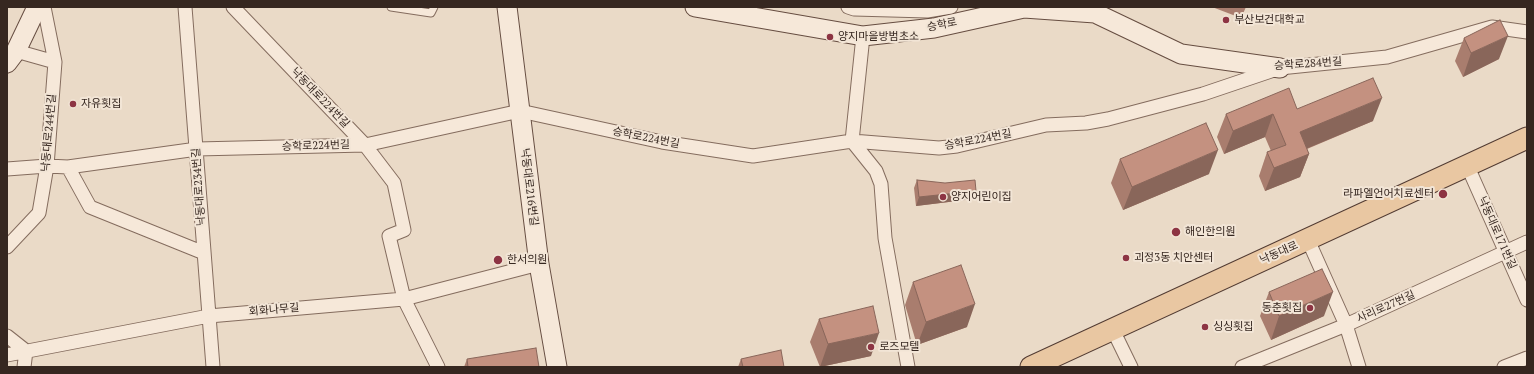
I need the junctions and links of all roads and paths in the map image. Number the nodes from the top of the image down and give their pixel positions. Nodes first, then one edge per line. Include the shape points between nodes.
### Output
1 (37, 7) edge
2 (44, 7) edge
3 (185, 7) edge
4 (233, 7) edge
5 (391, 7) edge
6 (434, 7) edge
7 (507, 7) edge
8 (695, 7) edge
9 (848, 7) edge
10 (950, 7) edge
11 (1022, 7) edge
12 (1095, 13) joint
13 (1527, 32) edge
14 (863, 36) junction
15 (10, 56) edge
16 (55, 62) junction
17 (1280, 68) junction
18 (520, 112) junction
19 (1527, 138) edge
20 (852, 141) junction
21 (365, 144) junction
22 (197, 149) junction
23 (1467, 165) junction
24 (47, 166) junction
25 (68, 167) junction
26 (7, 169) edge
27 (1308, 240) junction
28 (1527, 242) edge
29 (7, 247) edge
30 (204, 253) junction
31 (1506, 253) junction
32 (539, 264) junction
33 (404, 299) junction
34 (1527, 300) edge
35 (209, 316) junction
36 (1346, 325) junction
37 (1112, 328) junction
38 (7, 336) edge
39 (26, 351) junction
40 (7, 355) edge
41 (1527, 358) edge
42 (24, 367) edge
43 (214, 367) edge
44 (438, 367) edge
45 (558, 367) edge
46 (908, 367) edge
47 (1031, 367) edge
48 (1131, 367) edge
49 (1242, 367) edge
50 (1359, 367) edge
51 (1504, 367) edge

1 - 15 street
2 - 16 street, 낙동대로244번길
3 - 22 street, 낙동대로234번길
4 - 21 street, 낙동대로224번길
5 - 6 lane via 431,14
7 - 18 street, 낙동대로216번길
8 - 14 street, 승학로
9 - 10 street via 927,11
11 - 12 street, 승학로
11 - 14 street, 승학로 via 934,28
12 - 17 street, 승학로284번길 via 1181,54
13 - 17 street, 승학로284번길 via 1492,28 1387,57
14 - 20 street
15 - 16 street
16 - 24 street, 낙동대로244번길
17 - 20 street, 승학로224번길 via 1203,94 1108,120 1046,125 957,146 939,148
18 - 20 street, 승학로224번길 via 662,142 753,156
18 - 21 street, 승학로224번길
18 - 32 street, 낙동대로216번길
19 - 23 main road, 낙동대로
20 - 46 street via 876,171 881,184 885,238
21 - 22 street, 승학로224번길
21 - 33 street, 낙동대로224번길 via 394,183 404,230 389,236
22 - 25 street, 승학로224번길
22 - 30 street, 낙동대로234번길
23 - 27 main road, 낙동대로
23 - 31 street, 낙동대로171번길
24 - 25 street, 승학로224번길
24 - 26 street, 승학로224번길
24 - 29 street, 낙동대로244번길 via 39,213
25 - 30 street via 90,207
27 - 36 street
27 - 37 main road, 낙동대로
28 - 31 street, 사리로27번길
30 - 35 street, 낙동대로234번길
31 - 34 street, 낙동대로171번길
31 - 36 street, 사리로27번길
32 - 33 street, 회화나무길
32 - 45 street, 낙동대로216번길
33 - 35 street, 회화나무길
33 - 44 street, 낙동대로224번길
35 - 39 street, 회화나무길
35 - 43 street, 낙동대로234번길
36 - 49 street, 사리로27번길
36 - 50 street
37 - 47 main road, 낙동대로
37 - 48 street
38 - 39 street
39 - 40 street, 회화나무길
39 - 42 street
41 - 51 street

